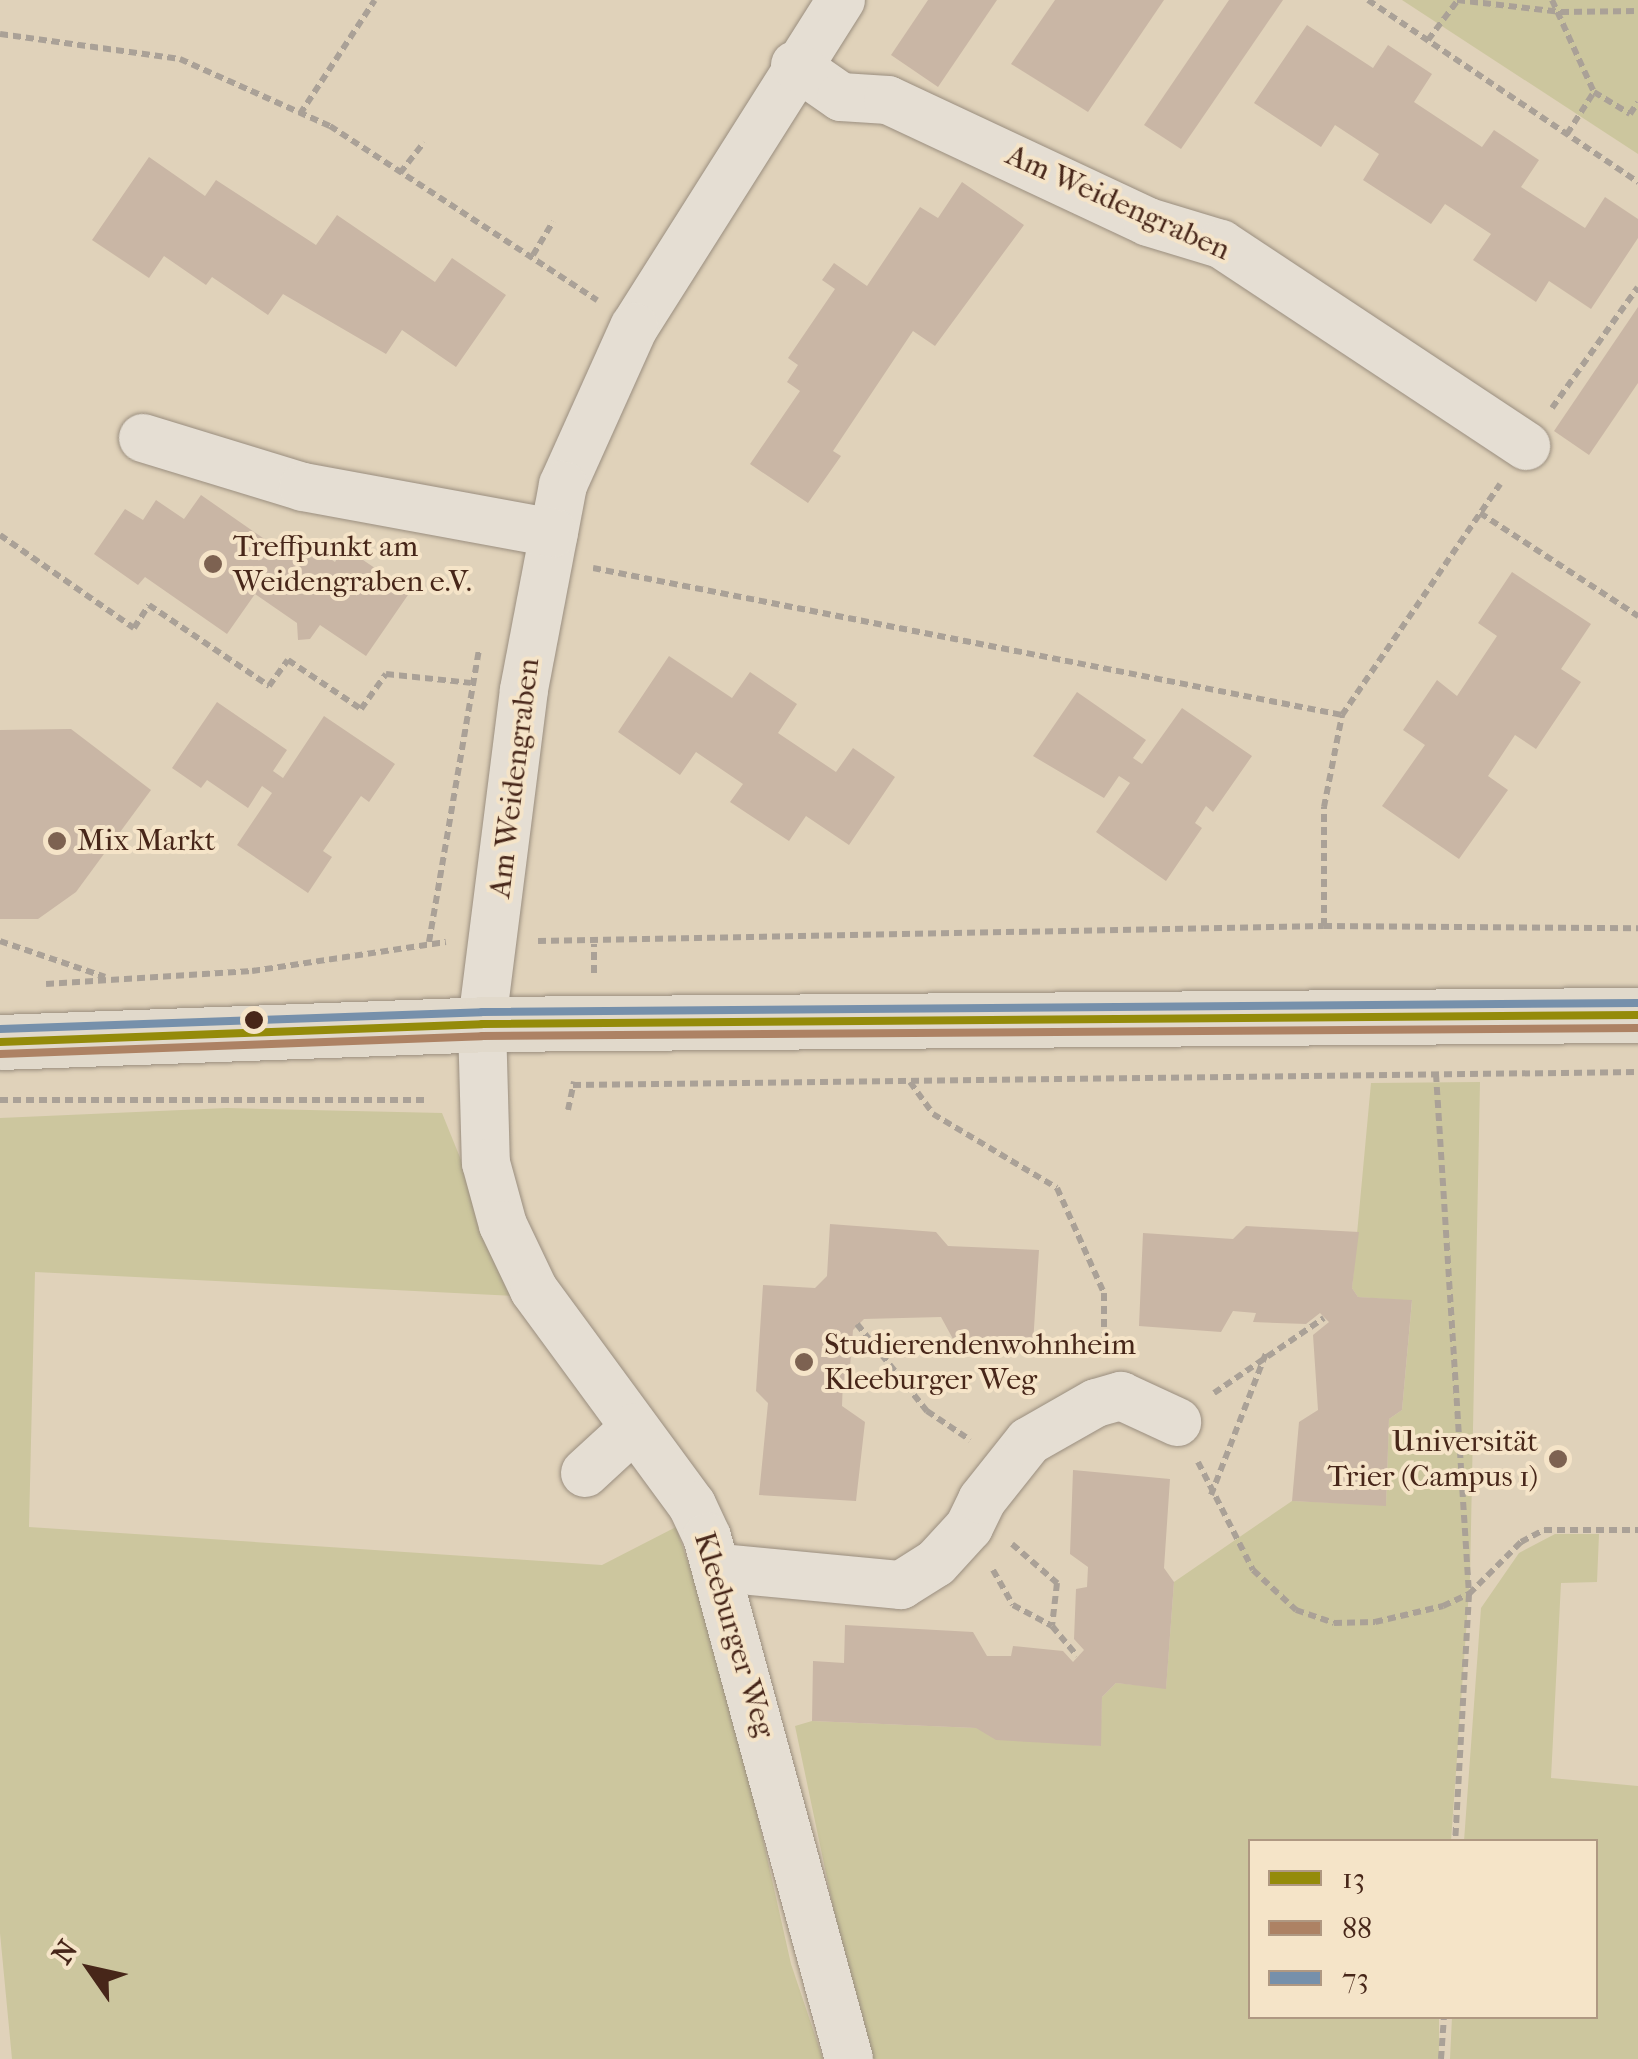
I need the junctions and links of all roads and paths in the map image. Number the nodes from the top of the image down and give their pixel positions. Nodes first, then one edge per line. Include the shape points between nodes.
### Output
1 (375, 0) edge
2 (841, 0) edge
3 (1368, 0) edge
4 (1458, 0) edge
5 (1552, 0) edge
6 (1638, 10) edge
7 (1561, 12) junction
8 (0, 34) edge
9 (1428, 40) junction
10 (795, 65) junction
11 (1594, 92) junction
12 (1638, 102) edge
13 (300, 114) junction
14 (1567, 134) junction
15 (424, 142) dead end
16 (400, 172) junction
17 (1638, 182) edge
18 (553, 222) dead end
19 (533, 255) junction
20 (1638, 286) edge
21 (634, 328) junction
22 (144, 438) dead end
23 (1526, 446) junction
24 (1480, 513) junction
25 (0, 535) edge
26 (551, 546) junction
27 (1638, 616) edge
28 (483, 630) dead end
29 (471, 683) junction
30 (1342, 714) junction
31 (1324, 926) junction
32 (1638, 928) edge
33 (569, 940) dead end
34 (0, 941) edge
35 (111, 979) junction
36 (37, 985) dead end
37 (1638, 1015) edge
38 (482, 1024) junction
39 (0, 1042) edge
40 (1638, 1072) edge
41 (1436, 1074) junction
42 (909, 1082) junction
43 (0, 1100) edge
44 (428, 1100) dead end
45 (568, 1110) dead end
46 (1324, 1318) dead end
47 (857, 1324) dead end
48 (1266, 1352) junction
49 (1096, 1403) junction
50 (1177, 1422) junction
51 (634, 1428) junction
52 (1017, 1454) junction
53 (584, 1472) dead end
54 (1210, 1497) junction
55 (969, 1527) junction
56 (1638, 1530) edge
57 (720, 1568) junction
58 (1469, 1594) junction
59 (1052, 1626) junction
60 (1077, 1656) dead end
61 (1454, 1839) edge
62 (1444, 2019) edge
63 (848, 2059) edge
64 (1442, 2059) edge

1 - 13 path
2 - 10 street, Am Weidengraben
3 - 9 path
4 - 7 path
4 - 9 path
5 - 7 path
6 - 7 path
7 - 11 path
8 - 13 path via 180,59
9 - 14 path
10 - 21 street, Am Weidengraben
10 - 23 street, Am Weidengraben via 841,97 888,100 1148,222 1221,244
11 - 12 path via 1630,114
11 - 14 path
13 - 16 path
14 - 17 path
15 - 16 path
16 - 19 path
18 - 19 path
19 - 21 path
20 - 23 path
21 - 26 street, Am Weidengraben via 563,485
22 - 26 street via 303,486
23 - 24 path
24 - 27 path
24 - 30 path
25 - 29 path via 134,628 149,605 269,686 288,660 361,709 386,674
26 - 30 path
26 - 38 street, Am Weidengraben via 524,690
28 - 29 path
29 - 35 path via 429,942 252,971
30 - 31 path via 1324,807
31 - 32 path
31 - 33 path
34 - 35 path
35 - 36 path
37 - 38 main road
38 - 39 main road
38 - 51 street, Kleeburger Weg via 486,1163 504,1225 534,1290
40 - 41 path
41 - 42 path
41 - 58 path
42 - 45 path via 573,1085
42 - 49 path via 933,1114 1057,1188 1104,1293
43 - 44 path
46 - 48 path
47 - 52 path via 927,1410 959,1435
48 - 50 path
48 - 54 path
49 - 50 street via 1122,1396
49 - 52 street
50 - 54 path
51 - 53 street
51 - 57 street, Kleeburger Weg via 692,1505
52 - 55 street
52 - 59 path via 1002,1521 1026,1561 1056,1584
54 - 58 path via 1253,1570 1296,1610 1315,1618 1375,1622
55 - 57 street via 936,1562 901,1585
55 - 59 path via 1013,1605
56 - 58 path via 1544,1530 1520,1542
57 - 63 street, Kleeburger Weg
58 - 61 path
59 - 60 path
62 - 64 path

